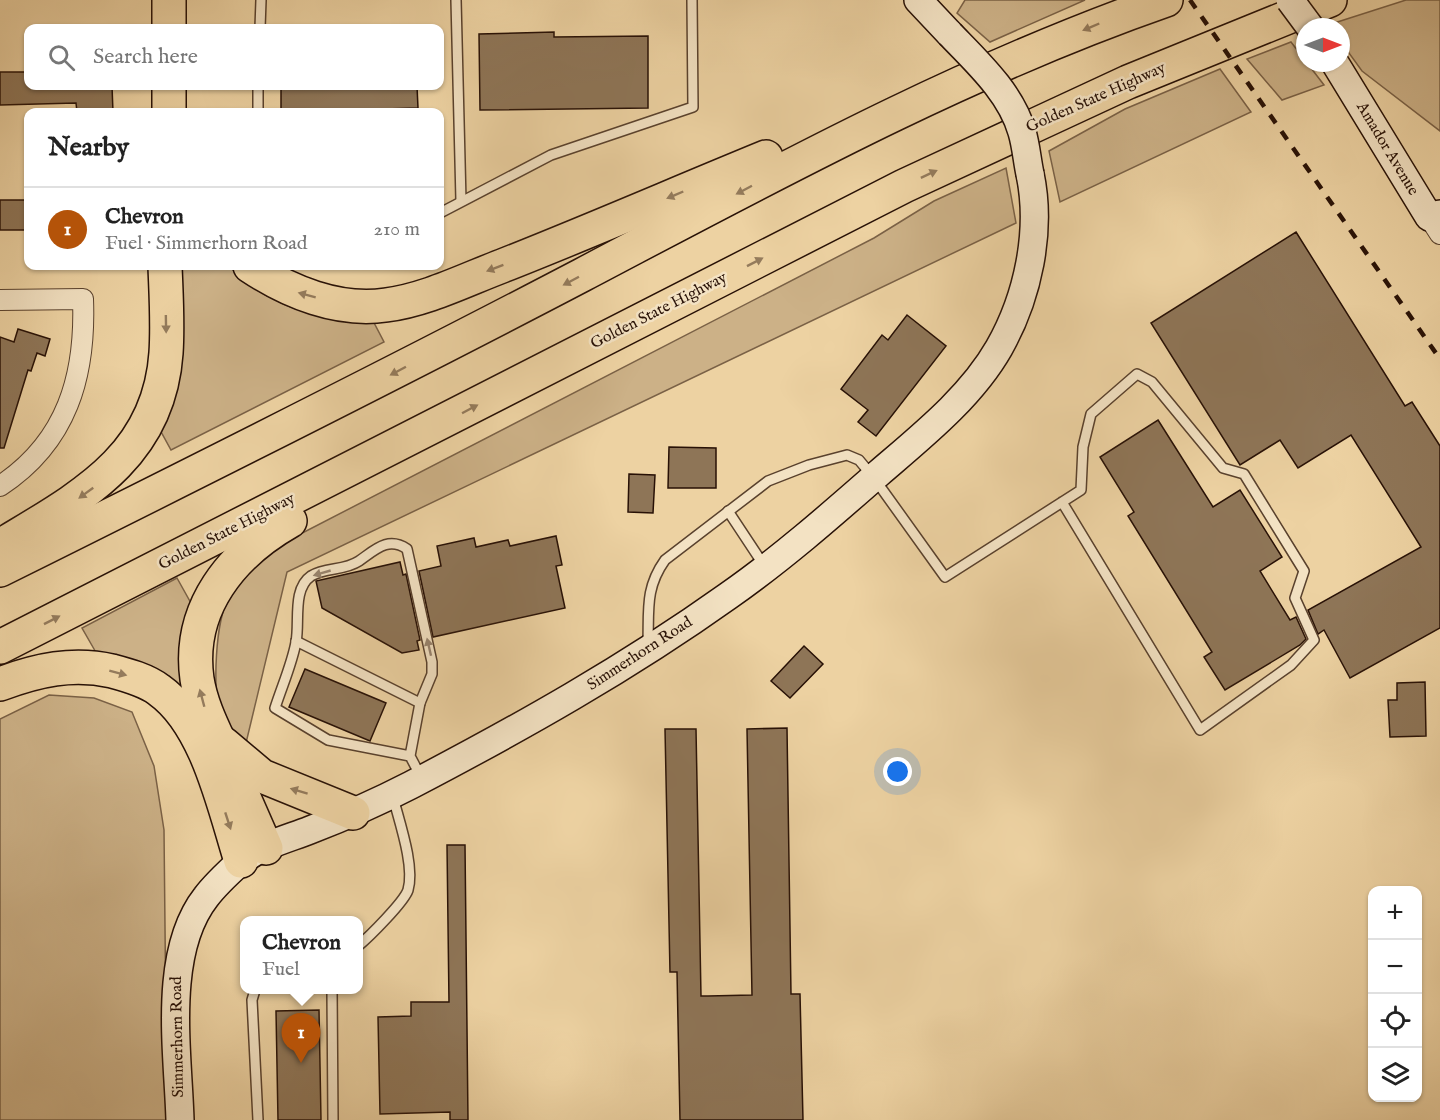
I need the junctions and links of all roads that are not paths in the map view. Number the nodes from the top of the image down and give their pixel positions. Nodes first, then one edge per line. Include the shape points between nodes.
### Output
1 (169, 0) edge
2 (261, 0) edge
3 (456, 0) edge
4 (692, 0) edge
5 (918, 0) edge
6 (1166, 0) edge
7 (1290, 0) edge
8 (1330, 0) edge
9 (1303, 18) edge
10 (169, 24) edge
11 (260, 24) edge
12 (1341, 72) edge
13 (169, 90) edge
14 (258, 90) edge
15 (169, 108) edge
16 (258, 108) edge
17 (907, 108) junction
18 (461, 201) junction
19 (444, 211) edge
20 (1436, 222) edge
21 (165, 270) edge
22 (257, 270) edge
23 (0, 300) edge
24 (438, 425) junction
25 (874, 478) junction
26 (0, 486) edge
27 (1062, 502) junction
28 (728, 511) junction
29 (0, 546) edge
30 (766, 567) junction
31 (0, 570) edge
32 (296, 641) junction
33 (0, 646) edge
34 (648, 650) junction
35 (0, 684) edge
36 (420, 703) junction
37 (218, 739) junction
38 (416, 767) junction
39 (392, 794) junction
40 (353, 813) junction
41 (254, 854) junction
42 (363, 942) edge
43 (254, 994) edge
44 (332, 994) edge
45 (180, 1120) edge
46 (258, 1120) edge
47 (333, 1120) edge

1 - 10 highway
2 - 11 lane
3 - 18 lane
4 - 18 lane via 693,107 551,155
5 - 25 main road, Simmerhorn Road, bridge via 987,72 1008,102 1022,130 1035,196 1034,223 1028,275 999,349 967,391
6 -> 17 highway via 1096,24
7 - 9 main road, bridge
24 -> 8 highway, Golden State Highway via 904,186 1128,82
12 - 20 main road, Amador Avenue
13 - 15 highway
14 - 16 lane
17 -> 22 highway via 767,156 417,299 385,306 328,301 299,294
17 -> 31 highway via 342,400
18 - 19 lane
21 -> 29 highway via 166,354 160,387 136,441 118,466 90,490
23 - 26 street via 83,299 84,335 81,367 71,399 45,445
33 -> 24 highway, Golden State Highway
37 -> 24 highway via 197,679 196,649 200,622 224,574 260,539
25 - 27 lane via 945,577
25 - 28 lane via 859,460 847,455 768,481
25 - 30 main road, Simmerhorn Road
27 - 27 lane via 1081,490 1083,447 1091,414 1137,374 1152,382 1223,468 1244,474 1304,570 1295,598 1314,640 1291,665 1200,730
28 - 30 lane
28 - 34 lane via 665,560 653,576
30 - 34 main road, Simmerhorn Road
32 - 36 lane
36 -> 32 lane via 432,674 432,662 407,549 399,543 384,544 347,567 310,577 301,586
32 - 38 lane via 275,708 328,740
34 - 38 main road, Simmerhorn Road via 510,733
35 -> 41 highway via 65,667 93,667 125,674 158,689 177,706 204,751
36 - 38 lane
40 -> 37 highway via 262,776
37 - 41 highway
38 - 39 main road, Simmerhorn Road
39 - 40 main road, Simmerhorn Road
39 - 42 lane via 408,851 408,890
40 - 41 main road, Simmerhorn Road
41 - 45 main road, Simmerhorn Road via 207,896 183,938 176,977
43 - 46 lane
44 - 47 lane

